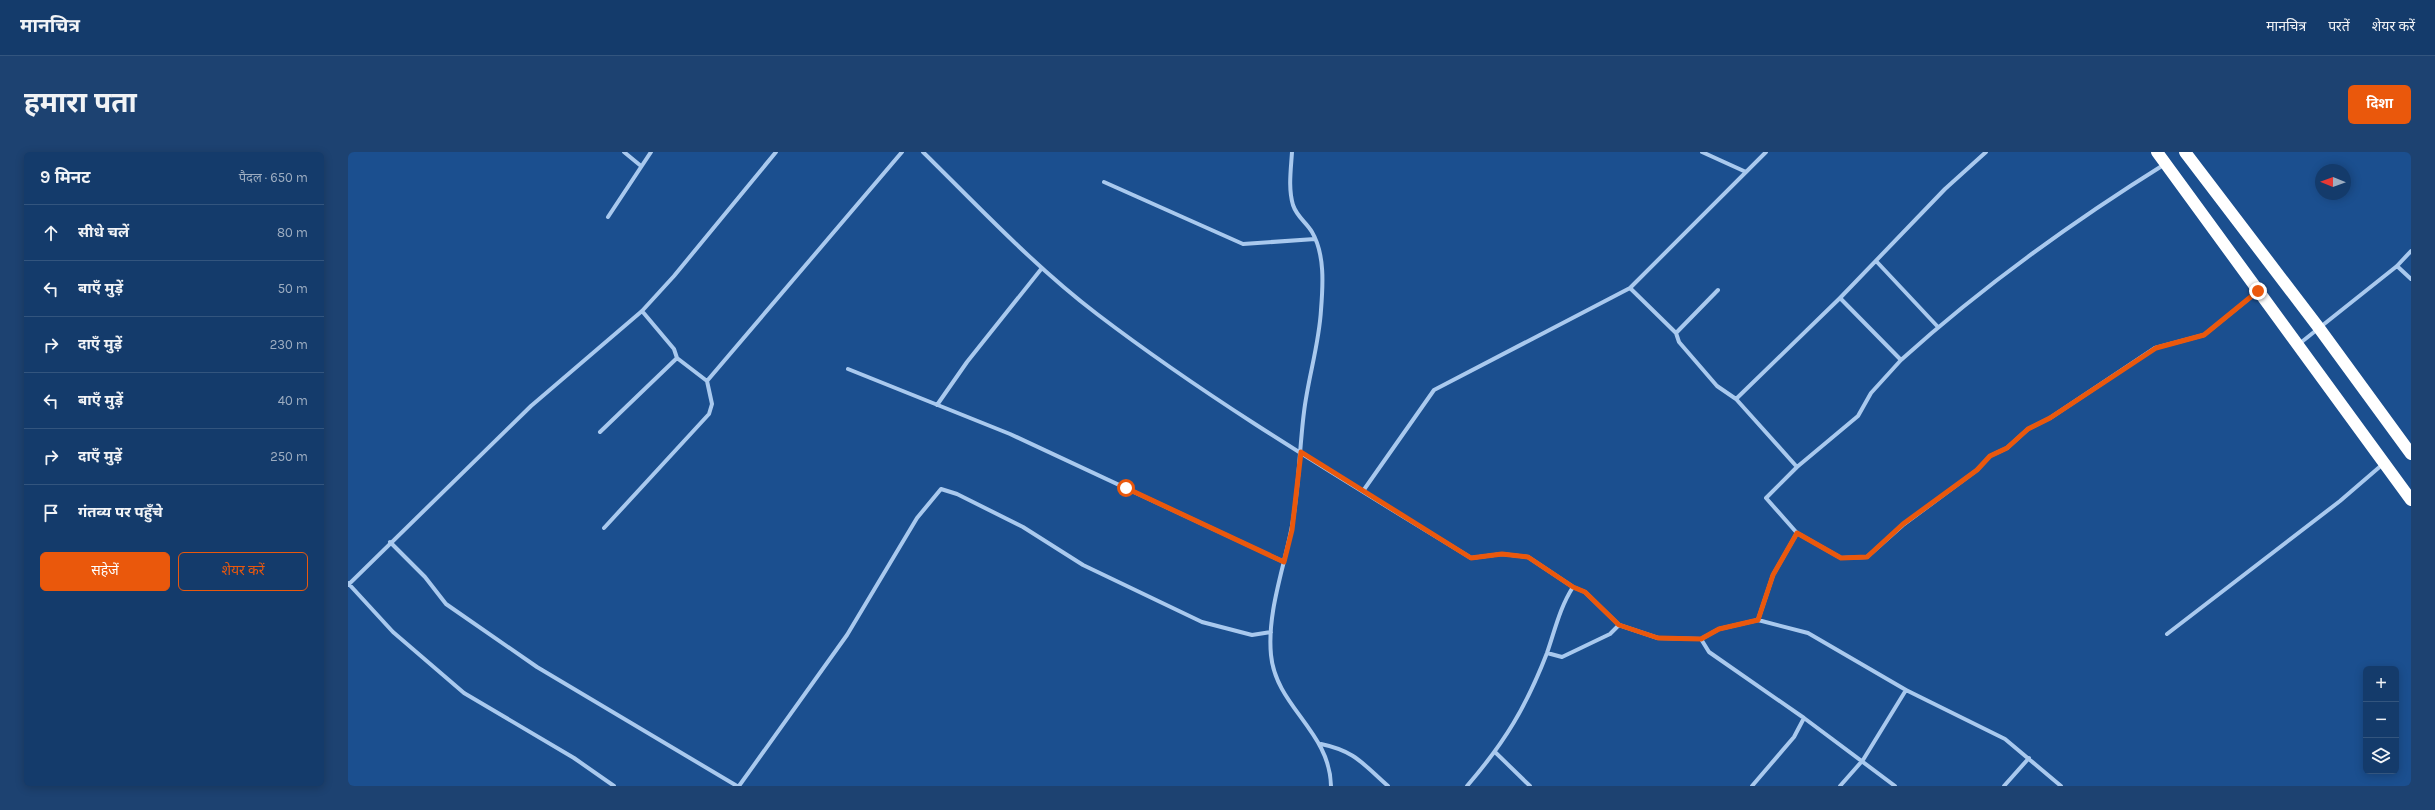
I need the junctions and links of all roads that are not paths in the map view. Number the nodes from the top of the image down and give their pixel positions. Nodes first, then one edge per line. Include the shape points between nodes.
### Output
1 (624, 152) edge
2 (651, 152) edge
3 (776, 152) edge
4 (902, 152) edge
5 (923, 152) edge
6 (1292, 152) edge
7 (1702, 152) edge
8 (1766, 152) edge
9 (1986, 152) edge
10 (2157, 152) edge
11 (2186, 152) edge
12 (2165, 164) junction
13 (641, 166) junction
14 (1746, 172) junction
15 (1104, 182) dead end
16 (608, 217) dead end
17 (1315, 239) junction
18 (2411, 251) edge
19 (1877, 262) junction
20 (2397, 266) junction
21 (1042, 268) junction
22 (2411, 279) edge
23 (1630, 288) junction
24 (1718, 290) dead end
25 (2258, 291) junction
26 (1840, 298) junction
27 (642, 311) junction
28 (1938, 327) junction
29 (2319, 328) junction
30 (1676, 333) junction
31 (2297, 345) junction
32 (678, 358) junction
33 (1901, 360) junction
34 (848, 369) dead end
35 (707, 381) junction
36 (1736, 399) junction
37 (936, 405) junction
38 (600, 432) dead end
39 (1301, 452) junction
40 (2411, 454) edge
41 (2384, 463) junction
42 (1797, 467) junction
43 (1363, 491) junction
44 (2411, 500) edge
45 (604, 528) dead end
46 (1797, 533) junction
47 (390, 542) junction
48 (1284, 562) junction
49 (348, 584) edge
50 (1573, 587) junction
51 (1758, 620) junction
52 (1619, 625) junction
53 (1271, 632) junction
54 (2167, 634) dead end
55 (1701, 639) junction
56 (1547, 653) junction
57 (1906, 690) junction
58 (1804, 718) junction
59 (1321, 744) junction
60 (1496, 752) junction
61 (2030, 758) junction
62 (1862, 760) junction
63 (614, 786) edge
64 (738, 786) edge
65 (1331, 786) edge
66 (1388, 786) edge
67 (1467, 786) edge
68 (1530, 786) edge
69 (1752, 786) edge
70 (1840, 786) edge
71 (1895, 786) edge
72 (2004, 786) edge
73 (2062, 786) edge

1 - 13 street
2 - 13 street
3 - 27 street
4 - 35 street
5 - 21 street
6 - 17 street via 1290,194 1293,206
7 - 14 street
8 - 14 street
9 - 19 street via 1945,190
10 - 12 highway
11 - 29 highway
12 - 25 highway
12 - 28 street via 2093,209
13 - 16 street
14 - 23 street
15 - 17 street via 1243,244
17 - 39 street via 1320,252 1321,311 1304,413
18 - 20 street
19 - 26 street
19 - 28 street
20 - 22 street
20 - 29 street
21 - 37 street
21 - 39 street via 1096,313 1184,377
23 - 30 street
23 - 43 street via 1434,390
24 - 30 street
25 - 31 highway
25 - 46 street via 2204,335 2156,348 2050,418 2028,429 2007,448 1990,456 1977,470 1903,524 1867,557 1841,558
26 - 33 street
26 - 36 street
27 - 32 street via 674,349
27 - 47 street via 531,406
28 - 33 street
29 - 31 street
29 - 40 highway
30 - 36 street via 1680,342 1718,386
31 - 41 highway
32 - 35 street
32 - 38 street
33 - 42 street via 1871,393 1858,416
34 - 37 street
35 - 45 street via 712,404 709,414
36 - 42 street
37 - 48 street via 1010,434
39 - 43 street
39 - 48 street via 1292,530
41 - 44 highway
41 - 54 street via 2334,506
42 - 46 street via 1766,498
43 - 50 street via 1471,558 1502,554 1528,557
46 - 51 street via 1773,575
47 - 49 street
47 - 64 street via 446,604 537,667
48 - 53 street
49 - 63 street via 393,632 464,693 574,758
50 - 52 street via 1585,592
50 - 56 street via 1564,600
51 - 55 street via 1719,629
51 - 57 street via 1808,633
52 - 55 street via 1658,638
52 - 56 street via 1610,634 1562,657
53 - 59 street via 1271,658 1276,676 1286,695
53 - 64 street via 1252,635 1202,622 1083,565 1022,527 957,494 941,489 917,518 847,635
55 - 58 street via 1709,652
56 - 60 street via 1519,718
57 - 61 street via 2005,739
57 - 62 street
58 - 62 street
58 - 69 street via 1794,737
59 - 65 street via 1328,760
59 - 66 street via 1342,749 1355,756
60 - 67 street
60 - 68 street
61 - 72 street
61 - 73 street
62 - 70 street
62 - 71 street

